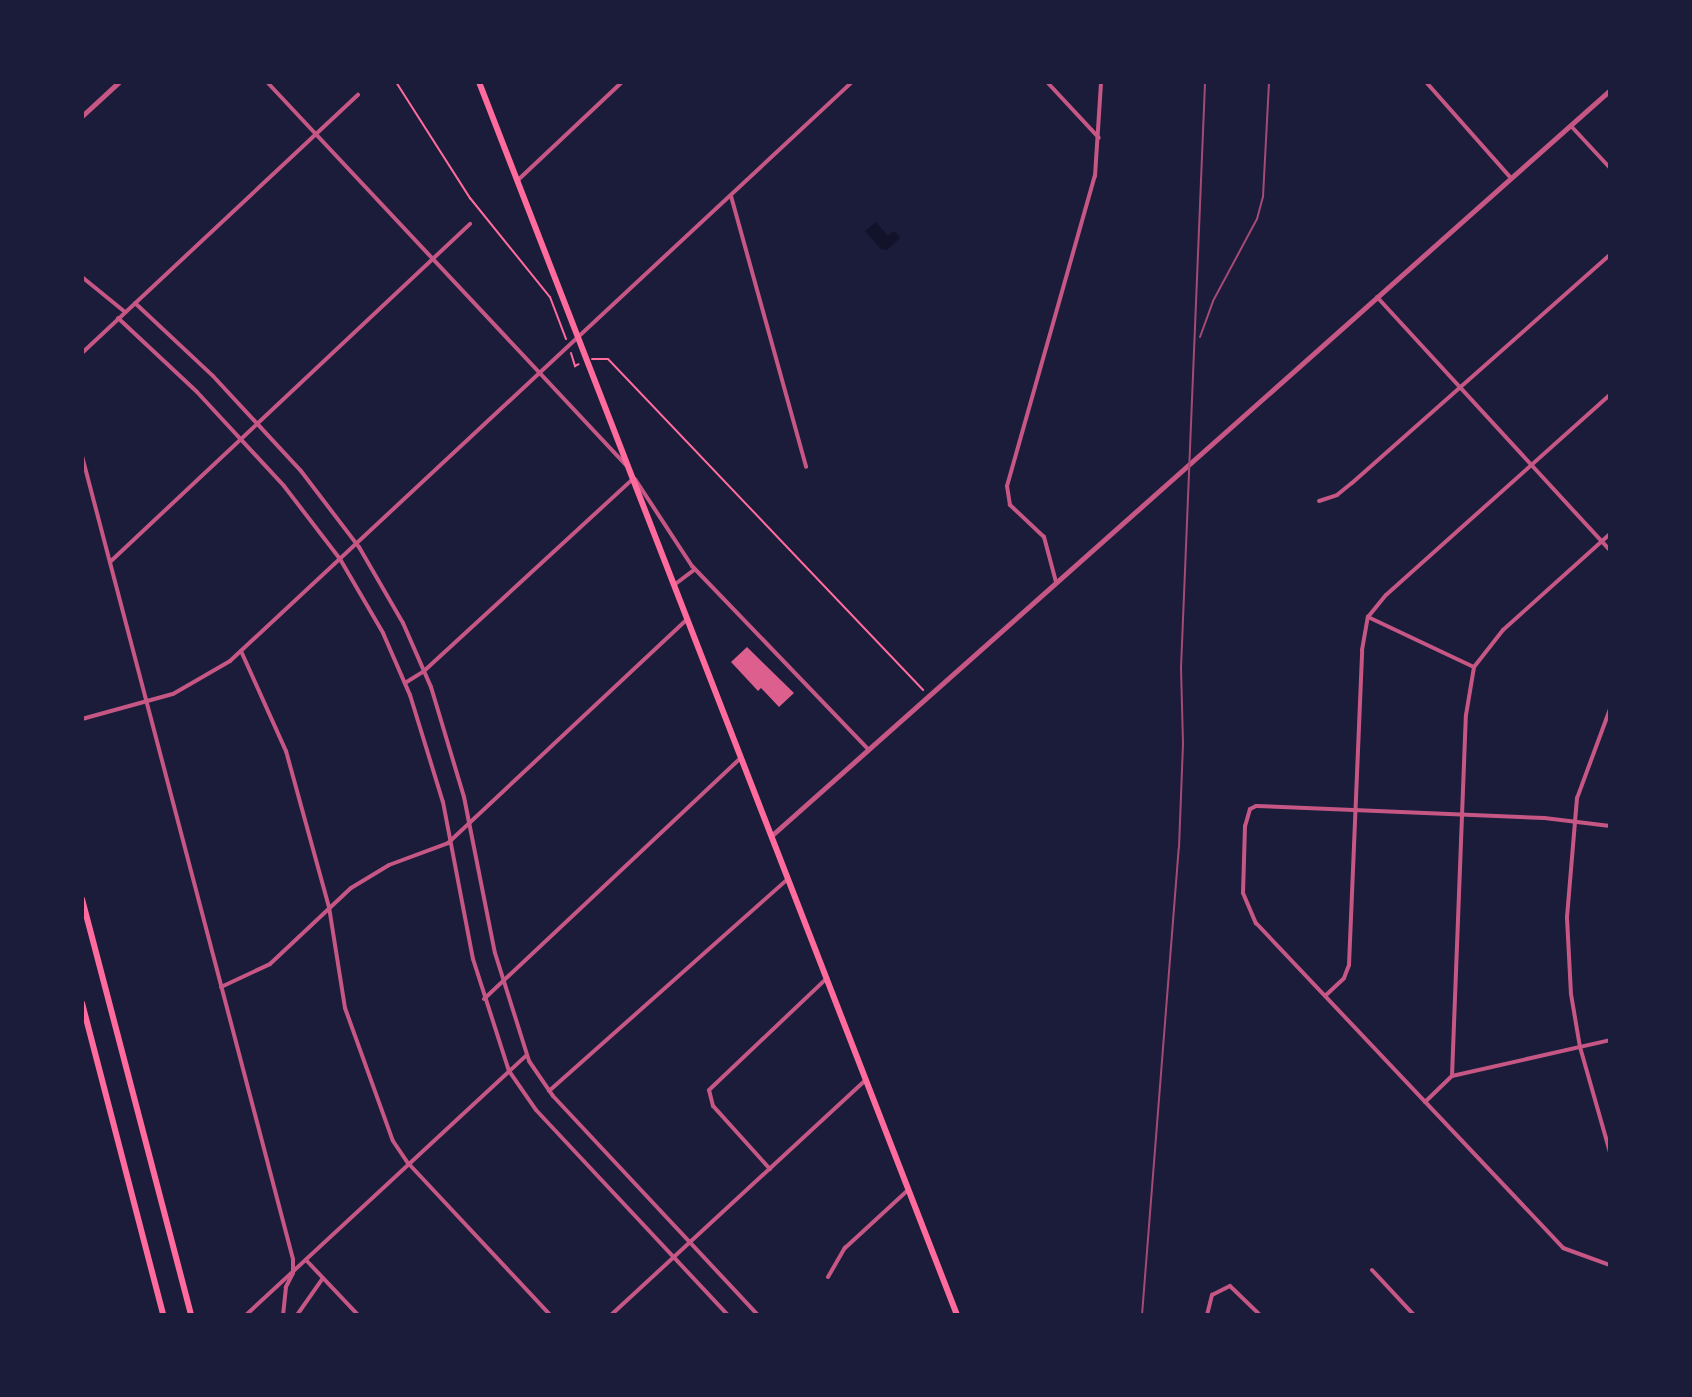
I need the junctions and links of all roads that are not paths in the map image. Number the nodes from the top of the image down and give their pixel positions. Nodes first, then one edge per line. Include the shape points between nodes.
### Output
1 (119, 82) edge
2 (267, 82) edge
3 (479, 82) edge
4 (622, 82) edge
5 (852, 82) edge
6 (1047, 82) edge
7 (1101, 82) edge
8 (1426, 82) edge
9 (1610, 90) edge
10 (358, 95) dead end
11 (82, 116) edge
12 (1570, 125) junction
13 (316, 134) junction
14 (1099, 138) junction
15 (1610, 168) edge
16 (1511, 178) junction
17 (518, 180) junction
18 (731, 196) junction
19 (470, 224) dead end
20 (1610, 255) edge
21 (433, 259) junction
22 (82, 277) edge
23 (1377, 297) junction
24 (135, 303) junction
25 (125, 312) junction
26 (118, 318) junction
27 (578, 338) junction
28 (82, 353) edge
29 (540, 373) junction
30 (1461, 388) junction
31 (1610, 395) edge
32 (257, 423) junction
33 (241, 438) junction
34 (82, 456) edge
35 (1531, 465) junction
36 (626, 466) junction
37 (806, 467) dead end
38 (632, 480) junction
39 (1319, 501) dead end
40 (1610, 534) edge
41 (1602, 542) junction
42 (357, 544) junction
43 (1610, 550) edge
44 (340, 559) junction
45 (110, 562) junction
46 (695, 569) junction
47 (1056, 582) junction
48 (673, 586) junction
49 (1368, 617) junction
50 (686, 620) junction
51 (241, 651) junction
52 (1474, 667) junction
53 (424, 671) junction
54 (405, 683) junction
55 (146, 702) junction
56 (1610, 709) edge
57 (82, 719) edge
58 (868, 749) junction
59 (740, 759) junction
60 (1356, 810) junction
61 (1463, 815) junction
62 (1574, 821) junction
63 (470, 823) junction
64 (1610, 826) edge
65 (770, 836) junction
66 (451, 840) junction
67 (787, 880) junction
68 (82, 899) edge
69 (329, 907) junction
70 (825, 980) junction
71 (502, 982) junction
72 (221, 987) junction
73 (1325, 996) junction
74 (484, 999) junction
75 (82, 1003) edge
76 (1610, 1040) edge
77 (1580, 1047) junction
78 (526, 1055) junction
79 (509, 1071) junction
80 (1452, 1076) junction
81 (865, 1081) junction
82 (549, 1091) junction
83 (1425, 1102) junction
84 (1610, 1152) edge
85 (408, 1163) junction
86 (770, 1169) junction
87 (908, 1190) junction
88 (690, 1242) junction
89 (674, 1258) junction
90 (306, 1260) junction
91 (1610, 1265) edge
92 (1372, 1270) dead end
93 (293, 1273) junction
94 (828, 1277) dead end
95 (323, 1278) junction
96 (163, 1315) edge
97 (191, 1315) edge
98 (246, 1315) edge
99 (283, 1315) edge
100 (297, 1315) edge
101 (358, 1315) edge
102 (550, 1315) edge
103 (611, 1315) edge
104 (728, 1315) edge
105 (758, 1315) edge
106 (957, 1315) edge
107 (1207, 1315) edge
108 (1260, 1315) edge
109 (1414, 1315) edge

1 - 11 street
2 - 13 street
3 - 17 main road
4 - 17 street
5 - 18 street
6 - 14 street
7 - 14 street
8 - 16 street
9 - 12 street
10 - 13 street
12 - 15 street
12 - 16 street
13 - 21 street
13 - 24 street
14 - 47 street via 1092,190 1007,486 1010,505 1044,537
16 - 23 street
17 - 27 main road
18 - 27 street
18 - 37 street
19 - 21 street
20 - 30 street
21 - 29 street
21 - 32 street
22 - 25 street
23 - 30 street
23 - 47 street
24 - 25 street
24 - 32 street
25 - 26 street
26 - 28 street
26 - 33 street
27 - 29 street
27 - 36 main road
29 - 36 street
29 - 42 street
30 - 35 street
30 - 39 street via 1344,490
31 - 35 street
32 - 33 street
32 - 42 street
33 - 44 street
33 - 45 street
34 - 45 street
35 - 41 street
35 - 49 street
36 - 38 main road
36 - 46 street
38 - 48 main road
38 - 53 street
40 - 41 street
41 - 43 street
41 - 52 street via 1503,630
42 - 44 street
42 - 53 street
44 - 51 street
44 - 54 street
45 - 55 street
46 - 48 street
46 - 58 street
47 - 58 street
48 - 50 main road
49 - 52 street
49 - 60 street
50 - 59 main road
50 - 63 street
51 - 55 street via 193,685
51 - 69 street via 286,751
52 - 61 street via 1466,715
53 - 54 street
53 - 63 street via 455,759
54 - 66 street
55 - 57 street
55 - 72 street
56 - 62 street via 1582,777
58 - 65 street
59 - 65 main road
59 - 71 street
60 - 61 street
60 - 73 street via 1349,965 1344,978
60 - 73 street via 1256,806 1245,826 1246,905 1256,923
61 - 62 street
61 - 80 street
62 - 64 street
62 - 77 street via 1567,918
63 - 66 street
63 - 71 street
65 - 67 main road
66 - 69 street via 389,865
66 - 74 street
67 - 70 main road
67 - 82 street
68 - 97 main road
69 - 72 street via 270,964
69 - 85 street via 336,965 363,1064 393,1141
70 - 81 main road
70 - 86 street via 709,1090 713,1106
71 - 74 street
71 - 78 street
72 - 93 street
73 - 83 street
74 - 79 street
75 - 96 main road
76 - 77 street
77 - 80 street
77 - 84 street
78 - 79 street
78 - 82 street
79 - 85 street
79 - 89 street via 536,1110
80 - 83 street
81 - 86 street
81 - 87 main road
82 - 88 street
83 - 91 street via 1563,1248
85 - 90 street
85 - 102 street
86 - 88 street
87 - 94 street via 845,1248
87 - 106 main road
88 - 89 street
88 - 105 street
89 - 103 street
89 - 104 street
90 - 93 street
90 - 95 street
92 - 109 street
93 - 98 street
93 - 99 street
95 - 100 street
95 - 101 street
107 - 108 street via 1212,1295 1230,1286

